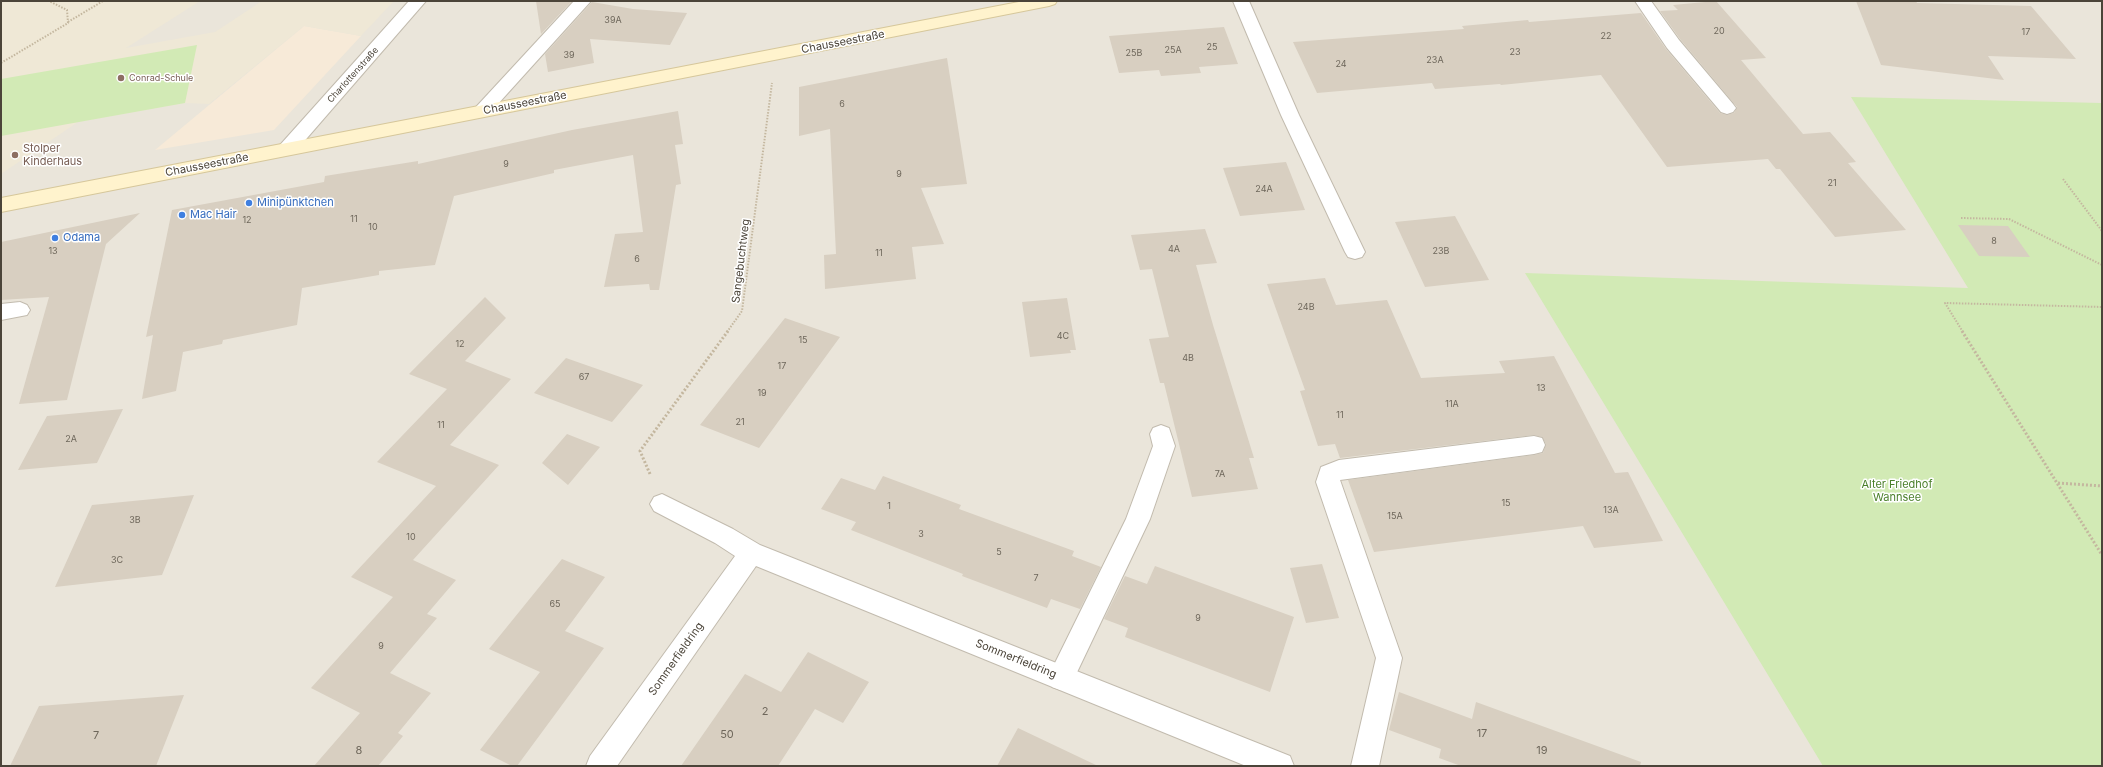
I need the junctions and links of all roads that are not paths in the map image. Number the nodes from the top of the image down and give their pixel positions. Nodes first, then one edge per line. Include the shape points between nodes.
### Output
1 (418, 1) edge
2 (583, 1) edge
3 (1049, 1) edge
4 (1241, 1) edge
5 (1642, 1) edge
6 (1029, 3) edge
7 (1727, 108) dead end
8 (482, 111) junction
9 (287, 149) junction
10 (1, 205) edge
11 (1355, 252) dead end
12 (1161, 434) dead end
13 (1534, 445) dead end
14 (662, 504) road end
15 (751, 553) junction
16 (1061, 678) junction
17 (600, 766) edge
18 (1280, 766) edge
19 (1365, 766) edge

1 - 9 street, Charlottenstraße
2 - 8 street
3 - 6 street, Chausseestraße
4 - 11 street via 1290,115
5 - 7 street via 1673,44
6 - 8 street, Chausseestraße
8 - 9 street, Chausseestraße
9 - 10 street, Chausseestraße
12 - 16 street via 1164,446 1138,519
13 - 19 street via 1339,470 1329,474 1328,482 1389,658
14 - 15 street, Sommerfieldring
15 - 16 street, Sommerfieldring
15 - 17 street, Sommerfieldring
16 - 18 street, Sommerfieldring

